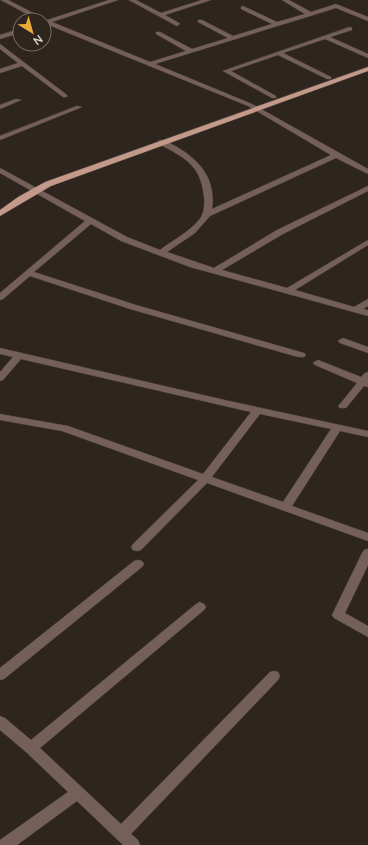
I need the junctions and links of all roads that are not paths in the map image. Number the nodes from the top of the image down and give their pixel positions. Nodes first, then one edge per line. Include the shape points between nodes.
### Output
1 (4, 0) edge
2 (87, 0) edge
3 (115, 0) edge
4 (132, 0) edge
5 (208, 0) edge
6 (285, 0) edge
7 (98, 5) junction
8 (243, 8) dead end
9 (27, 12) edge
10 (310, 14) junction
11 (160, 15) junction
12 (52, 19) edge
13 (368, 19) edge
14 (200, 20) dead end
15 (52, 24) edge
16 (177, 24) dead end
17 (276, 24) junction
18 (350, 29) dead end
19 (12, 33) edge
20 (158, 33) dead end
21 (0, 37) edge
22 (325, 37) junction
23 (233, 38) junction
24 (0, 46) edge
25 (191, 51) junction
26 (278, 53) junction
27 (368, 56) edge
28 (23, 63) junction
29 (149, 64) junction
30 (368, 64) edge
31 (368, 69) edge
32 (0, 71) edge
33 (329, 78) junction
34 (65, 96) dead end
35 (274, 97) junction
36 (18, 100) dead end
37 (0, 107) edge
38 (79, 107) dead end
39 (252, 107) junction
40 (0, 138) edge
41 (162, 142) junction
42 (336, 155) junction
43 (0, 170) edge
44 (368, 172) edge
45 (34, 188) junction
46 (368, 188) edge
47 (0, 206) edge
48 (0, 214) edge
49 (206, 215) junction
50 (91, 220) junction
51 (368, 242) edge
52 (161, 253) junction
53 (215, 271) junction
54 (28, 273) junction
55 (288, 290) junction
56 (0, 297) edge
57 (368, 302) edge
58 (355, 310) junction
59 (368, 314) edge
60 (343, 341) dead end
61 (368, 350) edge
62 (0, 351) edge
63 (19, 355) junction
64 (301, 355) dead end
65 (318, 363) dead end
66 (0, 378) edge
67 (366, 380) edge
68 (343, 406) dead end
69 (258, 410) junction
70 (0, 417) edge
71 (338, 427) junction
72 (368, 434) edge
73 (205, 479) junction
74 (286, 506) junction
75 (368, 537) edge
76 (137, 547) dead end
77 (368, 553) edge
78 (138, 564) dead end
79 (200, 607) dead end
80 (368, 631) edge
81 (0, 675) edge
82 (274, 676) dead end
83 (0, 722) edge
84 (31, 748) junction
85 (78, 792) junction
86 (121, 834) junction
87 (5, 845) edge
88 (133, 845) edge

1 - 9 street
2 - 7 street
3 - 7 street
4 - 11 street
5 - 11 street
6 - 10 street
7 - 12 street
8 - 17 street
10 - 13 street via 336,6
10 - 17 street
11 - 16 street
14 - 23 street
15 - 29 street
17 - 23 street
18 - 22 street
19 - 21 street
20 - 25 street
22 - 26 street
22 - 27 street
23 - 25 street
24 - 28 street
25 - 29 street
26 - 33 street
26 - 35 street via 226,71
28 - 32 street
28 - 34 street
29 - 39 street
30 - 33 main road
31 - 39 main road
33 - 35 main road
35 - 39 main road
36 - 37 street
38 - 40 street
39 - 41 main road
39 - 42 street
39 - 45 main road via 42,180
41 - 45 main road
41 - 49 street via 193,161 201,169 207,182 209,200
42 - 44 street
42 - 49 street
43 - 45 street
45 - 47 main road
45 - 48 main road
45 - 50 street
46 - 53 street via 280,232
49 - 52 street via 194,228
50 - 52 street via 124,239
50 - 54 street
51 - 55 street
52 - 53 street
53 - 55 street
54 - 56 street
54 - 64 street via 133,307
55 - 58 street
57 - 58 street
58 - 59 street
60 - 61 street
62 - 63 street
63 - 66 street
63 - 69 street
65 - 67 street
67 - 68 street
69 - 71 street
69 - 73 street
70 - 73 street via 64,428
71 - 72 street
71 - 74 street
73 - 74 street
73 - 76 street
74 - 75 street
77 - 80 street via 338,615
78 - 81 street
79 - 84 street
82 - 86 street
83 - 84 street
84 - 85 street
85 - 86 street
85 - 87 street
86 - 88 street

